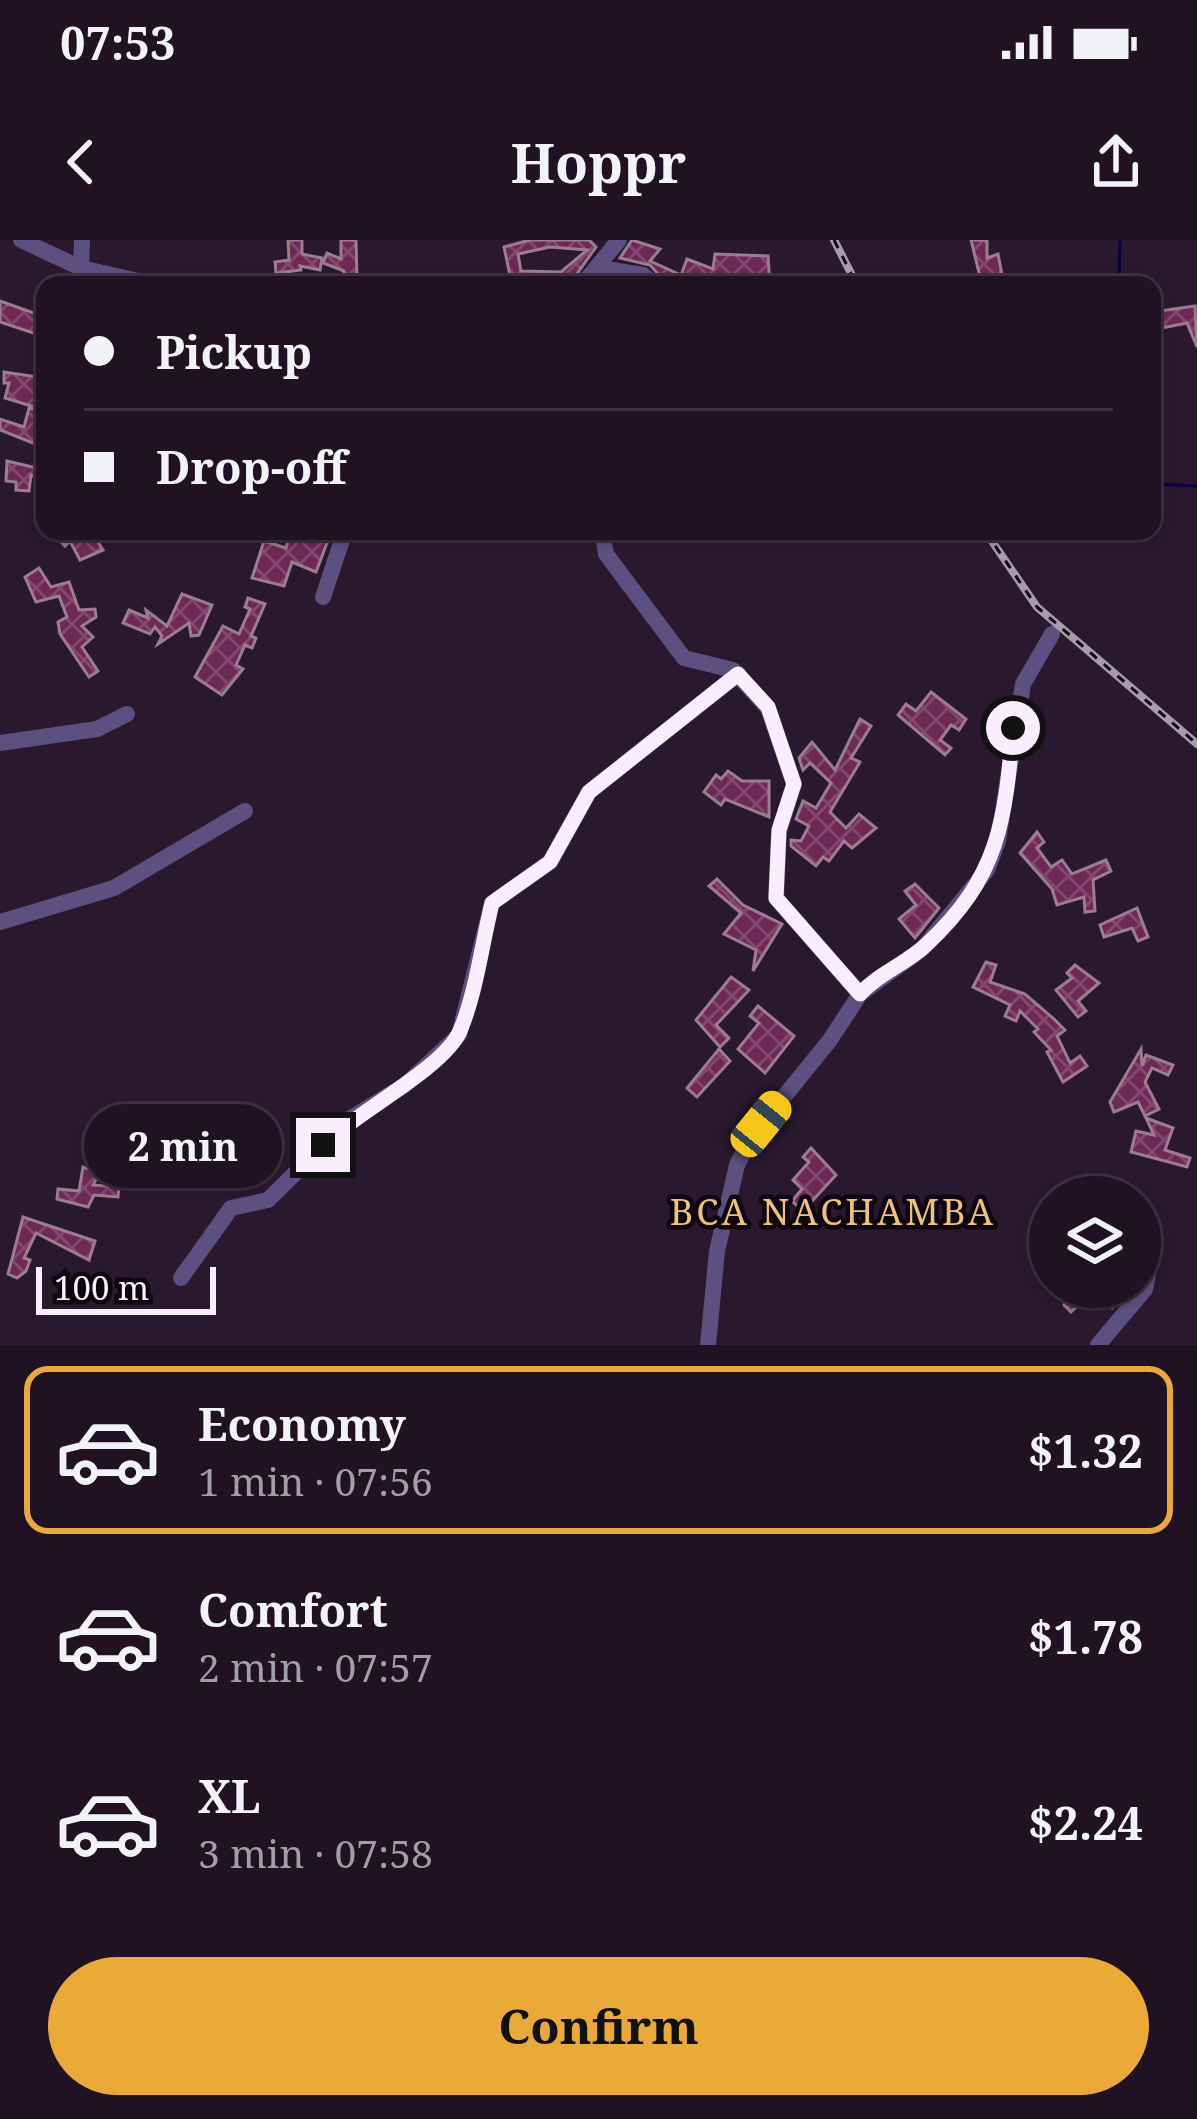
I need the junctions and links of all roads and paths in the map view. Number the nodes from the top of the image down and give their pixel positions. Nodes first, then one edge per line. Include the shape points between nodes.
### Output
1 (21, 240) edge
2 (82, 240) edge
3 (619, 240) edge
4 (81, 268) junction
5 (600, 268) junction
6 (116, 276) edge
7 (592, 276) edge
8 (644, 276) edge
9 (342, 540) edge
10 (604, 540) edge
11 (323, 597) dead end
12 (1052, 634) dead end
13 (738, 674) junction
14 (127, 714) dead end
15 (0, 742) edge
16 (245, 811) dead end
17 (0, 922) edge
18 (860, 994) junction
19 (181, 1279) dead end
20 (1129, 1308) edge
21 (708, 1345) edge
22 (1098, 1345) edge

1 - 4 street
2 - 4 street
3 - 5 street
4 - 6 street
5 - 7 street
5 - 8 street
9 - 11 street
10 - 13 street via 684,658
12 - 18 street via 1023,684 994,858 935,936
13 - 18 street via 768,707 794,784 779,830 776,898
13 - 19 street via 589,792 550,862 492,903 459,1035 405,1085 351,1118 268,1200 231,1208
14 - 15 street via 97,729
16 - 17 street via 114,888
18 - 21 street via 736,1165
20 - 22 street

